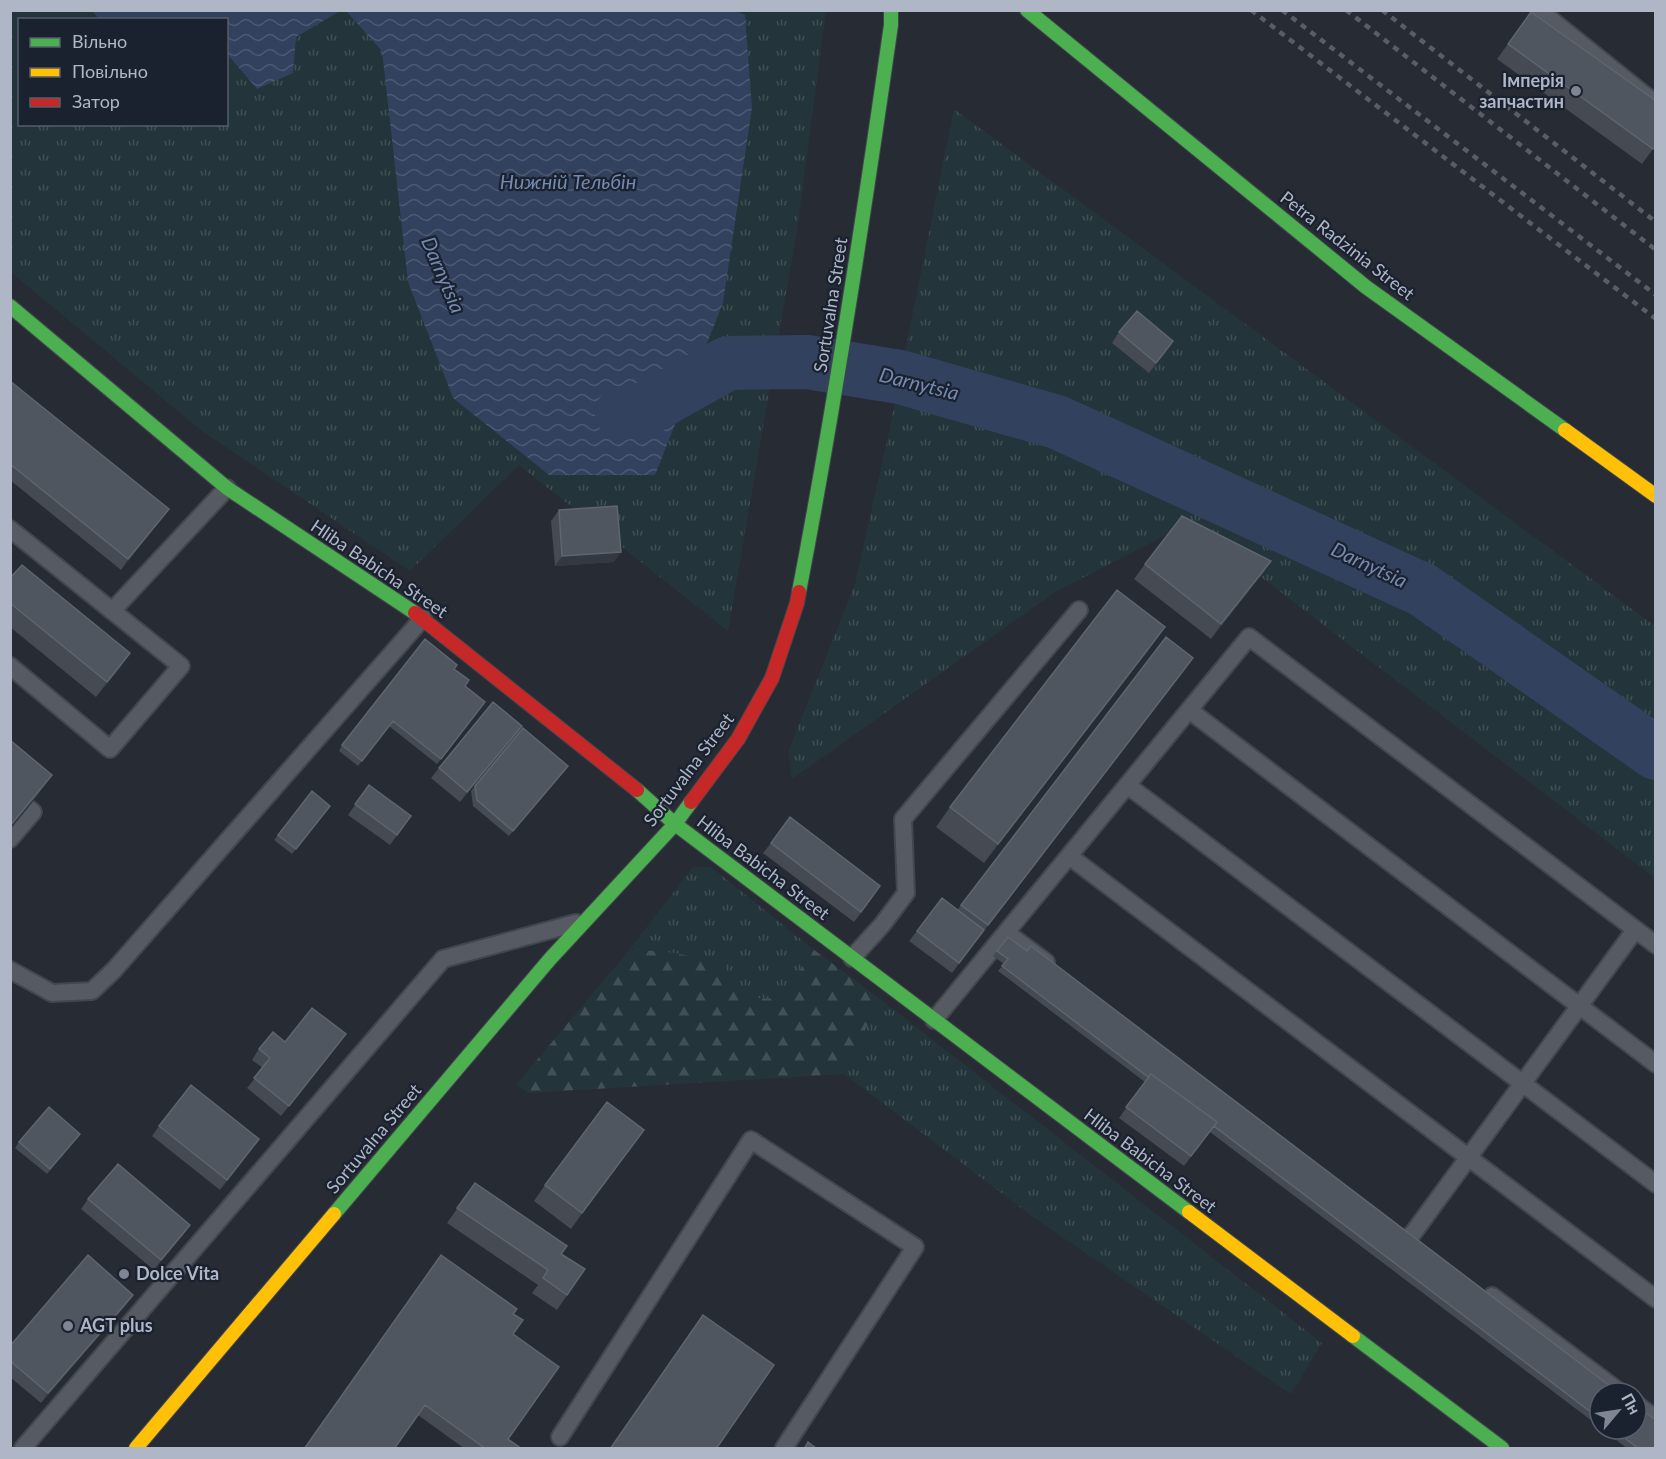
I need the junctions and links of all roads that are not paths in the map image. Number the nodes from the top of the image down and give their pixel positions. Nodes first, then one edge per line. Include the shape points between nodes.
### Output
1 (891, 10) edge
2 (1027, 10) edge
3 (1539, 10) edge
4 (1656, 104) edge
5 (10, 306) edge
6 (227, 488) junction
7 (1656, 496) edge
8 (13, 535) edge
9 (1079, 609) dead end
10 (112, 611) junction
11 (423, 618) junction
12 (10, 666) edge
13 (1189, 710) junction
14 (1127, 785) junction
15 (10, 793) edge
16 (675, 824) junction
17 (10, 839) edge
18 (1069, 856) junction
19 (586, 920) junction
20 (1635, 930) junction
21 (1006, 933) junction
22 (1656, 945) edge
23 (852, 958) junction
24 (10, 970) edge
25 (1063, 975) edge
26 (1580, 1006) junction
27 (934, 1020) junction
28 (1656, 1064) edge
29 (1522, 1084) junction
30 (1468, 1158) junction
31 (1656, 1184) edge
32 (1411, 1236) edge
33 (1478, 1286) edge
34 (1656, 1299) edge
35 (1605, 1381) edge
36 (560, 1437) dead end
37 (23, 1449) edge
38 (136, 1449) edge
39 (784, 1449) edge
40 (1502, 1449) edge

1 - 16 street, Sortuvalna Street via 860,241 797,603 772,678 738,740
2 - 7 street, Petra Radzinia Street via 1366,286
3 - 4 lane
5 - 6 street, Hliba Babicha Street
6 - 10 lane
6 - 11 street, Hliba Babicha Street
8 - 10 lane
9 - 23 lane via 903,819 906,893
10 - 12 lane via 181,666 110,749
11 - 16 street, Hliba Babicha Street
11 - 24 lane via 92,991 52,993
13 - 14 lane
13 - 20 lane via 1249,637
13 - 26 lane
14 - 18 lane
14 - 29 lane
15 - 17 lane via 33,812
16 - 19 street, Sortuvalna Street
16 - 23 street, Hliba Babicha Street
18 - 21 lane
18 - 30 lane
19 - 37 lane via 443,959
19 - 38 street, Sortuvalna Street
20 - 22 lane
20 - 26 lane
21 - 25 lane
21 - 27 lane
23 - 27 street, Hliba Babicha Street
26 - 28 lane
26 - 29 lane
27 - 40 street, Hliba Babicha Street
29 - 30 lane
29 - 31 lane
30 - 32 lane
30 - 34 lane
33 - 35 lane
36 - 39 lane via 752,1140 915,1247

